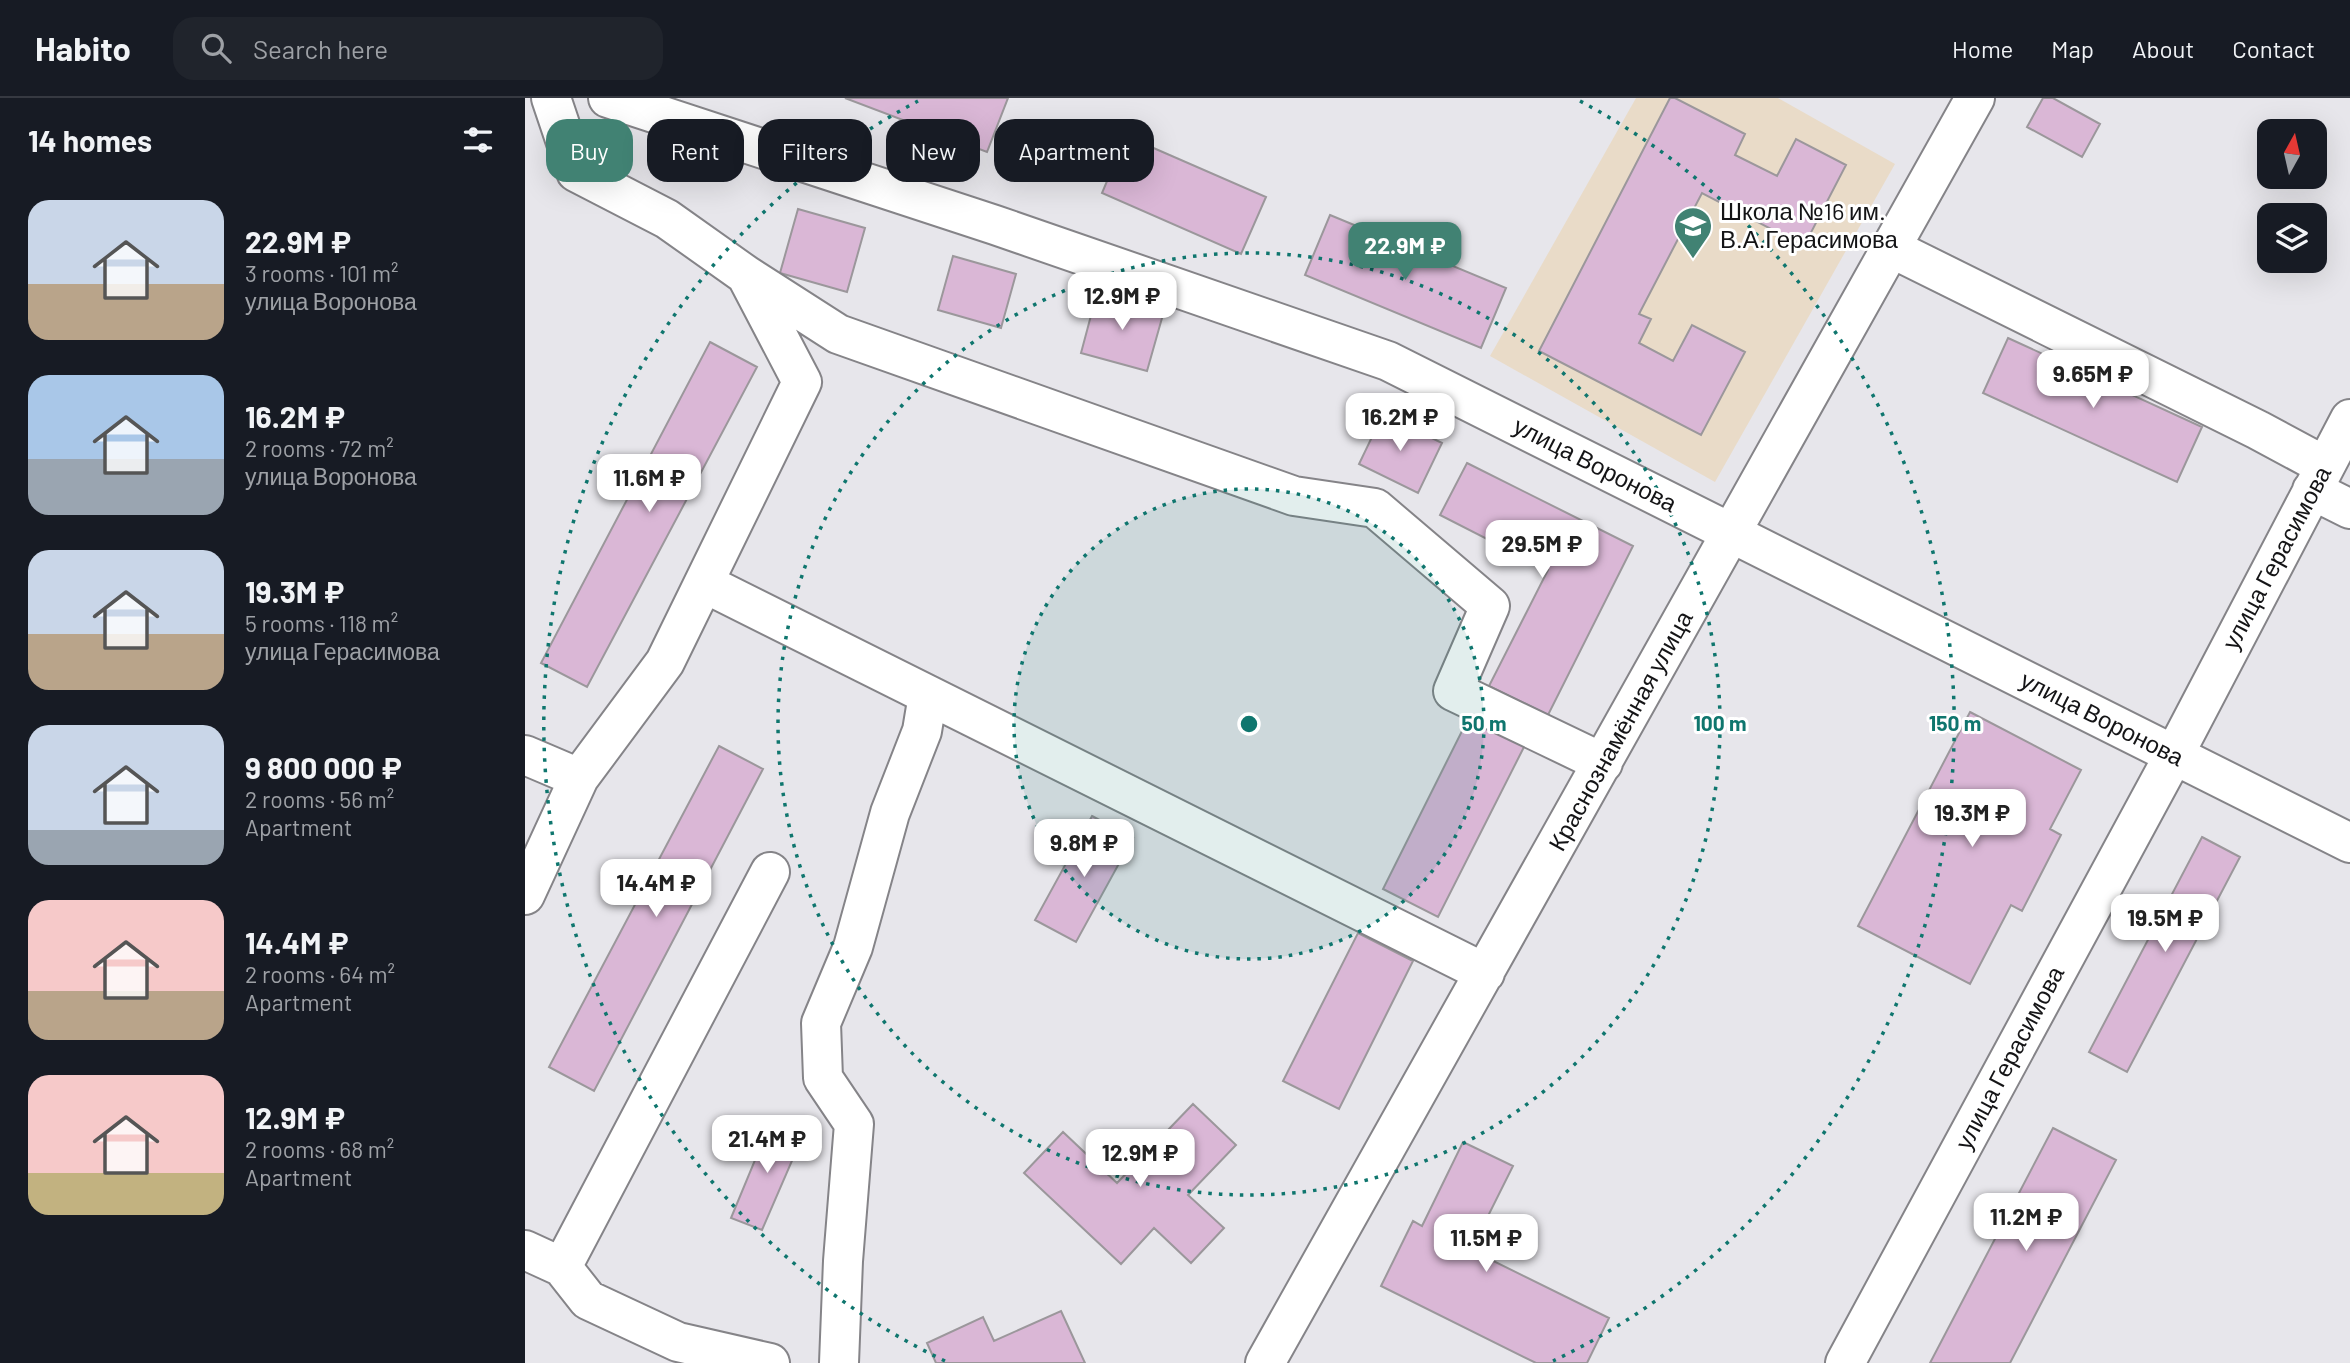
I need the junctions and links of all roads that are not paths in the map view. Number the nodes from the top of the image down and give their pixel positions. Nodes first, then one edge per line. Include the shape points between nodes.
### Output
1 (551, 98) edge
2 (608, 98) edge
3 (1975, 98) edge
4 (1891, 248) junction
5 (746, 275) junction
6 (2350, 419) edge
7 (2319, 478) junction
8 (2350, 509) edge
9 (1732, 533) junction
10 (704, 583) junction
11 (928, 695) junction
12 (525, 755) edge
13 (2174, 755) junction
14 (1603, 763) junction
15 (579, 778) junction
16 (2350, 843) edge
17 (769, 872) dead end
18 (525, 895) edge
19 (1485, 973) junction
20 (525, 1250) edge
21 (562, 1267) junction
22 (770, 1363) edge
23 (839, 1363) edge
24 (1265, 1363) edge
25 (1846, 1363) edge

1 - 5 street via 576,172 667,219
2 - 9 street, улица Воронова via 1388,361
3 - 4 street, Краснознамённая улица
4 - 7 street via 2258,430
4 - 9 street, Краснознамённая улица
5 - 10 street via 803,382
5 - 14 street via 838,334 1294,496 1375,508 1490,606 1453,691
6 - 7 street, улица Герасимова
7 - 8 street
7 - 13 street, улица Герасимова
9 - 13 street, улица Воронова
9 - 14 street, Краснознамённая улица
10 - 11 street
10 - 15 street via 665,662
11 - 19 street
11 - 23 street via 922,731 890,813 853,947 821,1023 823,1078 854,1124
12 - 15 street
13 - 16 street, улица Воронова
13 - 25 street, улица Герасимова
14 - 19 street, Краснознамённая улица
15 - 18 street
17 - 21 street
19 - 24 street, Краснознамённая улица
20 - 21 street
21 - 22 street via 588,1300 678,1342

